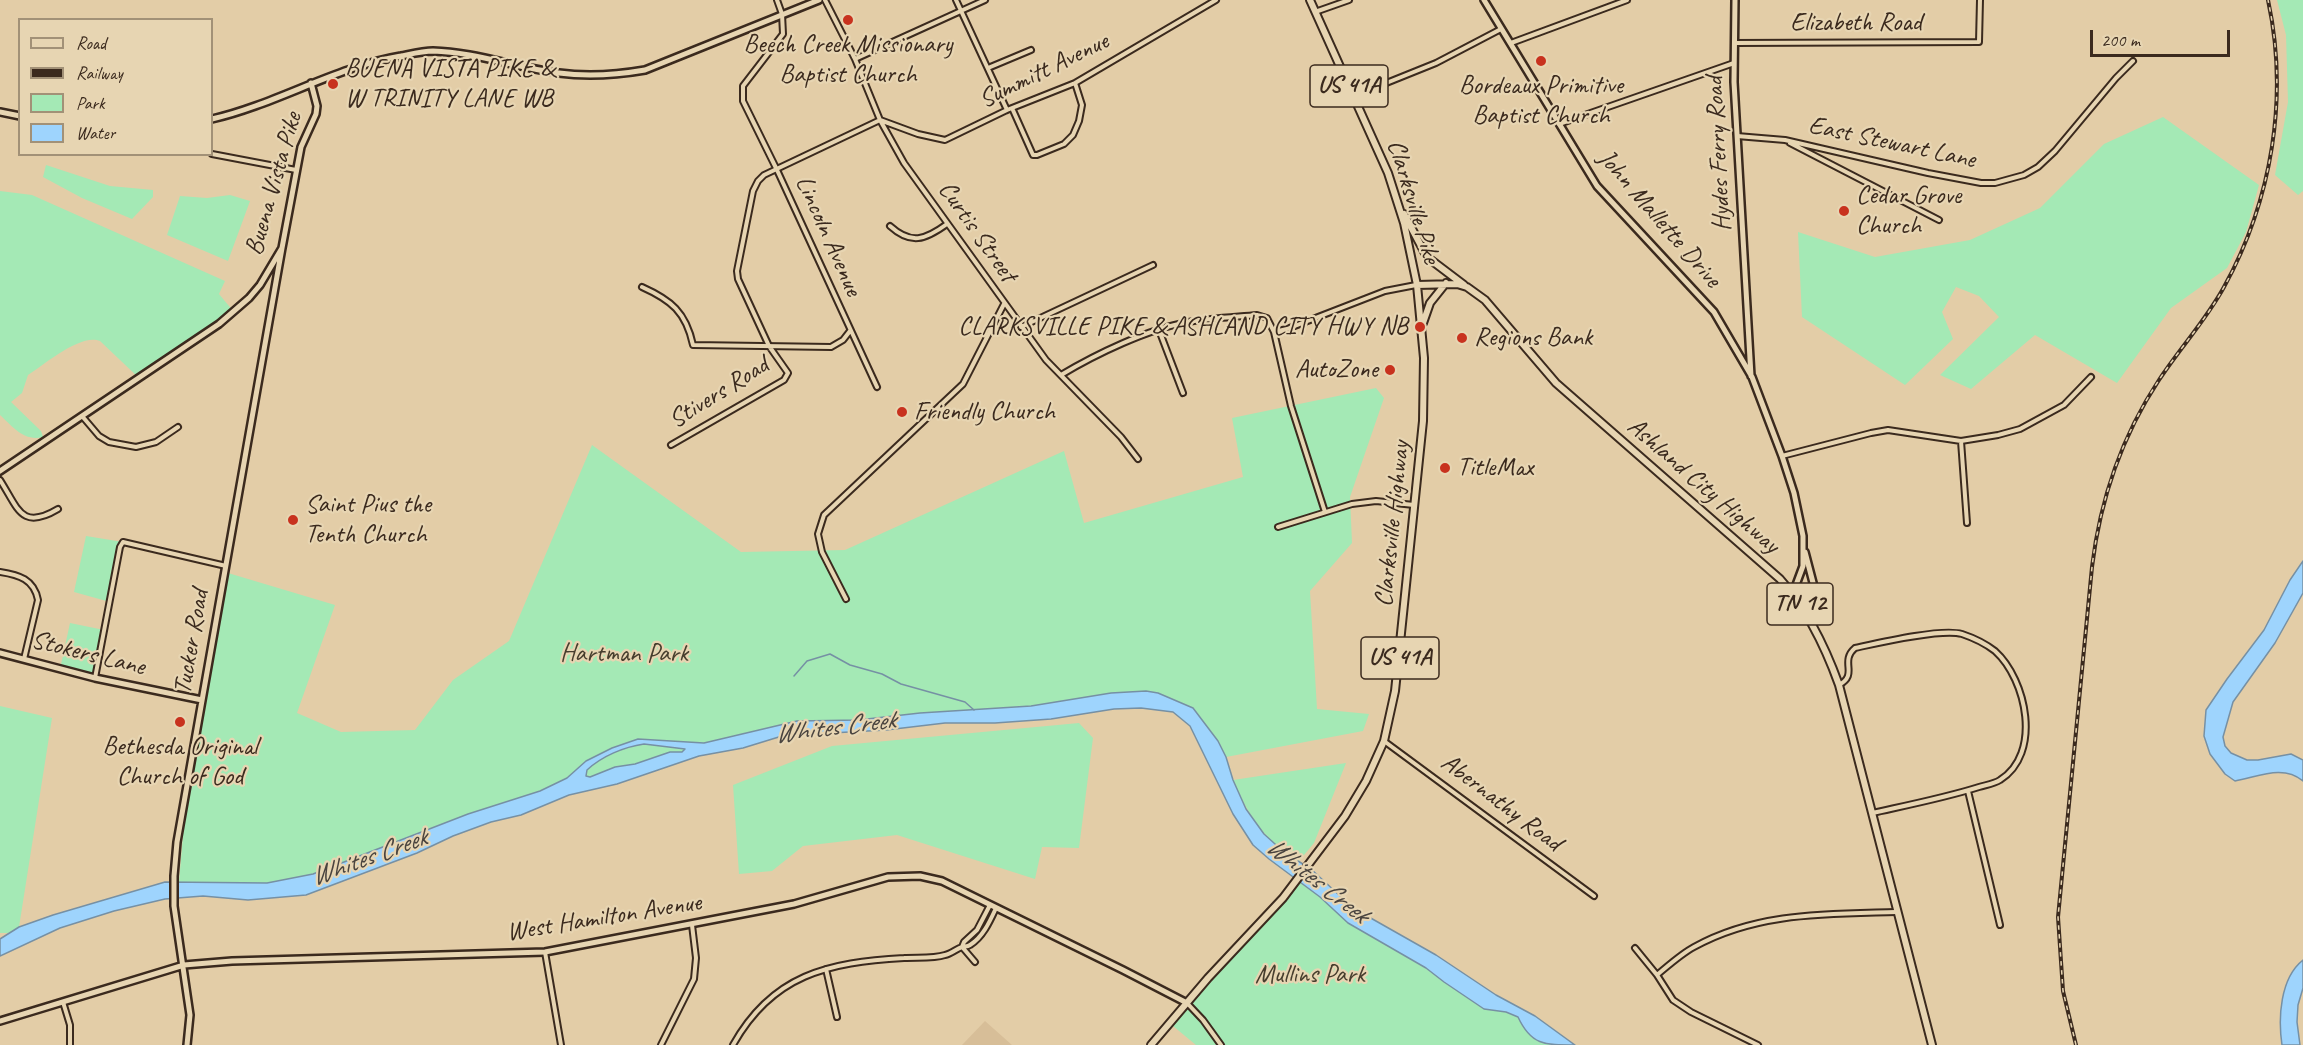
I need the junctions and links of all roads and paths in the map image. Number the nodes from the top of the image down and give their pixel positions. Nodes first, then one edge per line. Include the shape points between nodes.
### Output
1 (777, 0) edge
2 (819, 0) edge
3 (825, 0) edge
4 (956, 0) edge
5 (986, 0) edge
6 (1310, 0) edge
7 (1350, 0) edge
8 (1484, 0) edge
9 (1627, 0) edge
10 (1735, 0) edge
11 (1980, 0) edge
12 (1213, 1) edge
13 (961, 11) junction
14 (1315, 12) junction
15 (782, 14) junction
16 (1501, 29) junction
17 (1511, 43) junction
18 (1734, 43) junction
19 (1031, 50) dead end
20 (855, 59) junction
21 (2133, 61) dead end
22 (1734, 63) junction
23 (988, 68) junction
24 (311, 83) junction
25 (1075, 83) junction
26 (1353, 96) junction
27 (1010, 109) junction
28 (0, 112) edge
29 (18, 116) edge
30 (213, 119) edge
31 (880, 120) junction
32 (1558, 124) junction
33 (1737, 136) junction
34 (1785, 140) junction
35 (213, 154) edge
36 (296, 170) junction
37 (777, 170) junction
38 (1397, 201) junction
39 (1939, 220) dead end
40 (947, 224) junction
41 (890, 226) dead end
42 (282, 248) junction
43 (1153, 264) dead end
44 (1446, 283) junction
45 (1417, 285) junction
46 (642, 287) dead end
47 (1467, 287) junction
48 (1004, 304) junction
49 (1021, 327) junction
50 (1422, 327) junction
51 (1159, 330) junction
52 (850, 332) junction
53 (1274, 332) junction
54 (769, 346) junction
55 (1061, 375) junction
56 (1752, 377) junction
57 (2091, 377) dead end
58 (877, 387) dead end
59 (1183, 393) dead end
60 (82, 416) junction
61 (178, 426) dead end
62 (1961, 441) junction
63 (671, 445) dead end
64 (1782, 456) junction
65 (1138, 459) dead end
66 (0, 471) edge
67 (0, 480) edge
68 (1415, 506) junction
69 (58, 509) dead end
70 (1324, 512) junction
71 (1967, 523) dead end
72 (1278, 527) dead end
73 (1803, 548) junction
74 (226, 566) junction
75 (0, 572) edge
76 (1793, 593) junction
77 (1817, 598) dead end
78 (846, 599) dead end
79 (0, 653) edge
80 (24, 659) junction
81 (95, 678) junction
82 (1839, 685) junction
83 (202, 700) junction
84 (1384, 741) junction
85 (1968, 791) junction
86 (1872, 813) junction
87 (1594, 896) dead end
88 (990, 905) junction
89 (996, 908) junction
90 (1896, 912) junction
91 (980, 924) junction
92 (692, 925) junction
93 (2000, 925) dead end
94 (986, 928) junction
95 (962, 947) junction
96 (1635, 948) dead end
97 (545, 952) junction
98 (975, 963) dead end
99 (184, 965) junction
100 (826, 969) junction
101 (1657, 975) junction
102 (63, 1001) junction
103 (1187, 1003) junction
104 (837, 1017) dead end
105 (0, 1022) edge
106 (735, 1044) edge
107 (69, 1045) edge
108 (188, 1045) edge
109 (561, 1045) edge
110 (661, 1045) edge
111 (1151, 1045) edge
112 (1221, 1045) edge
113 (1758, 1045) edge
114 (1932, 1045) edge

1 - 15 street
2 - 15 street, Buena Vista Pike
3 - 20 street, Curtis Street
4 - 13 street
5 - 13 street
6 - 14 main road, Clarksville Pike / US 41A
7 - 14 street
8 - 16 street, John Mallette Drive
9 - 17 street
10 - 18 street, Hydes Ferry Road
11 - 18 street, Elizabeth Road via 1978,42
12 - 25 street, Summitt Avenue
13 - 20 street
13 - 23 street
14 - 26 main road, Clarksville Pike / US 41A
15 - 24 street, Buena Vista Pike via 645,70 617,75 559,73 432,51 381,59
15 - 37 street, Lincoln Avenue via 783,34 743,86 743,101
16 - 17 street, John Mallette Drive
16 - 26 street via 1436,63
17 - 32 street, John Mallette Drive
18 - 22 street, Hydes Ferry Road
19 - 23 street
20 - 31 street, Curtis Street
21 - 34 street, East Stewart Lane via 2055,152 2038,167 2009,180 1981,183 1956,179
22 - 32 street
22 - 33 street, Hydes Ferry Road
23 - 27 street
24 - 30 street via 244,111
24 - 36 street, Buena Vista Pike via 316,114 301,147
25 - 27 street, Summitt Avenue
25 - 27 street via 1081,101 1073,135 1064,144 1037,155 1033,155
26 - 38 main road, Clarksville Pike / US 41A
27 - 31 street, Summitt Avenue via 945,140
28 - 29 street
31 - 37 street
31 - 40 street, Curtis Street via 904,163
32 - 56 street, John Mallette Drive via 1597,186 1714,312
33 - 34 street, East Stewart Lane
33 - 56 street, Hydes Ferry Road
34 - 39 street
35 - 36 street
36 - 42 street, Buena Vista Pike
37 - 52 street, Lincoln Avenue
37 - 54 street via 764,175 753,191 737,271
38 - 45 main road, Clarksville Pike / US 41A
38 - 47 main road via 1427,257
40 - 41 street via 926,237 916,238 898,233
40 - 48 street, Curtis Street
42 - 60 street, Buena Vista Pike via 260,285 234,312
42 - 74 street, Tucker Road
43 - 49 street
44 - 45 main road, Ashland City Highway / TN 12
44 - 47 main road, Ashland City Highway / TN 12
44 - 50 main road via 1430,303
45 - 50 main road, Clarksville Highway / US 41A
45 - 53 street via 1385,291
46 - 54 street via 671,303 685,321 693,345
47 - 76 main road, Ashland City Highway / TN 12 via 1485,300 1556,382
48 - 49 street, Curtis Street
48 - 78 street via 963,384 824,515 818,534 822,552
49 - 55 street, Curtis Street
50 - 68 main road, Clarksville Highway / US 41A via 1424,401
51 - 53 street via 1187,322 1257,315 1267,318
51 - 55 street via 1087,359
51 - 59 street
52 - 54 street via 831,347
52 - 58 street, Lincoln Avenue
53 - 70 street via 1291,406
54 - 63 street, Stivers Road via 788,373 784,380
55 - 65 street, Curtis Street
56 - 64 street
57 - 62 street via 2064,405 2020,429
60 - 61 street via 109,442 136,447 156,442
60 - 66 street, Buena Vista Pike
62 - 64 street via 1888,430
62 - 71 street
64 - 73 street
67 - 69 street via 27,517 36,520
68 - 70 street via 1376,501
68 - 84 main road, Clarksville Highway / US 41A via 1396,687
70 - 72 street
73 - 76 street via 1803,566
73 - 77 street
74 - 81 street via 123,542
74 - 83 street, Tucker Road
75 - 80 street via 24,578 36,591 38,600
76 - 82 main road, Ashland City Highway / TN 12 via 1826,651
79 - 80 street, Stokers Lane
80 - 81 street, Stokers Lane
81 - 83 street, Stokers Lane
82 - 85 street via 1850,676 1847,659 1854,648 1960,633 1994,651 2013,674 2020,693 2024,746 2021,758 1999,781
82 - 86 main road, Ashland City Highway / TN 12
83 - 99 street, Tucker Road via 174,876 174,906
84 - 87 street, Abernathy Road
84 - 103 main road, Clarksville Highway / US 41A via 1345,816 1283,898
85 - 86 street
85 - 93 street
86 - 90 main road, Ashland City Highway / TN 12
88 - 89 street, West Hamilton Avenue
88 - 91 street
88 - 92 street, West Hamilton Avenue via 942,881 920,876 888,877 794,904
89 - 94 street
89 - 103 street, West Hamilton Avenue
90 - 101 street via 1783,917 1709,939
90 - 114 main road, Ashland City Highway / TN 12
91 - 94 street
91 - 95 street
92 - 97 street, West Hamilton Avenue
92 - 110 street via 694,979
94 - 95 street via 969,946
95 - 98 street
95 - 100 street via 944,956 868,960
96 - 101 street
97 - 99 street, West Hamilton Avenue
97 - 109 street
99 - 102 street, West Hamilton Avenue
99 - 108 street, Tucker Road via 190,1015
100 - 104 street
100 - 106 street via 783,987 762,1004
101 - 113 street via 1673,1000
102 - 105 street, West Hamilton Avenue
102 - 107 street via 70,1025
103 - 111 main road, Clarksville Highway / US 41A
103 - 112 street

